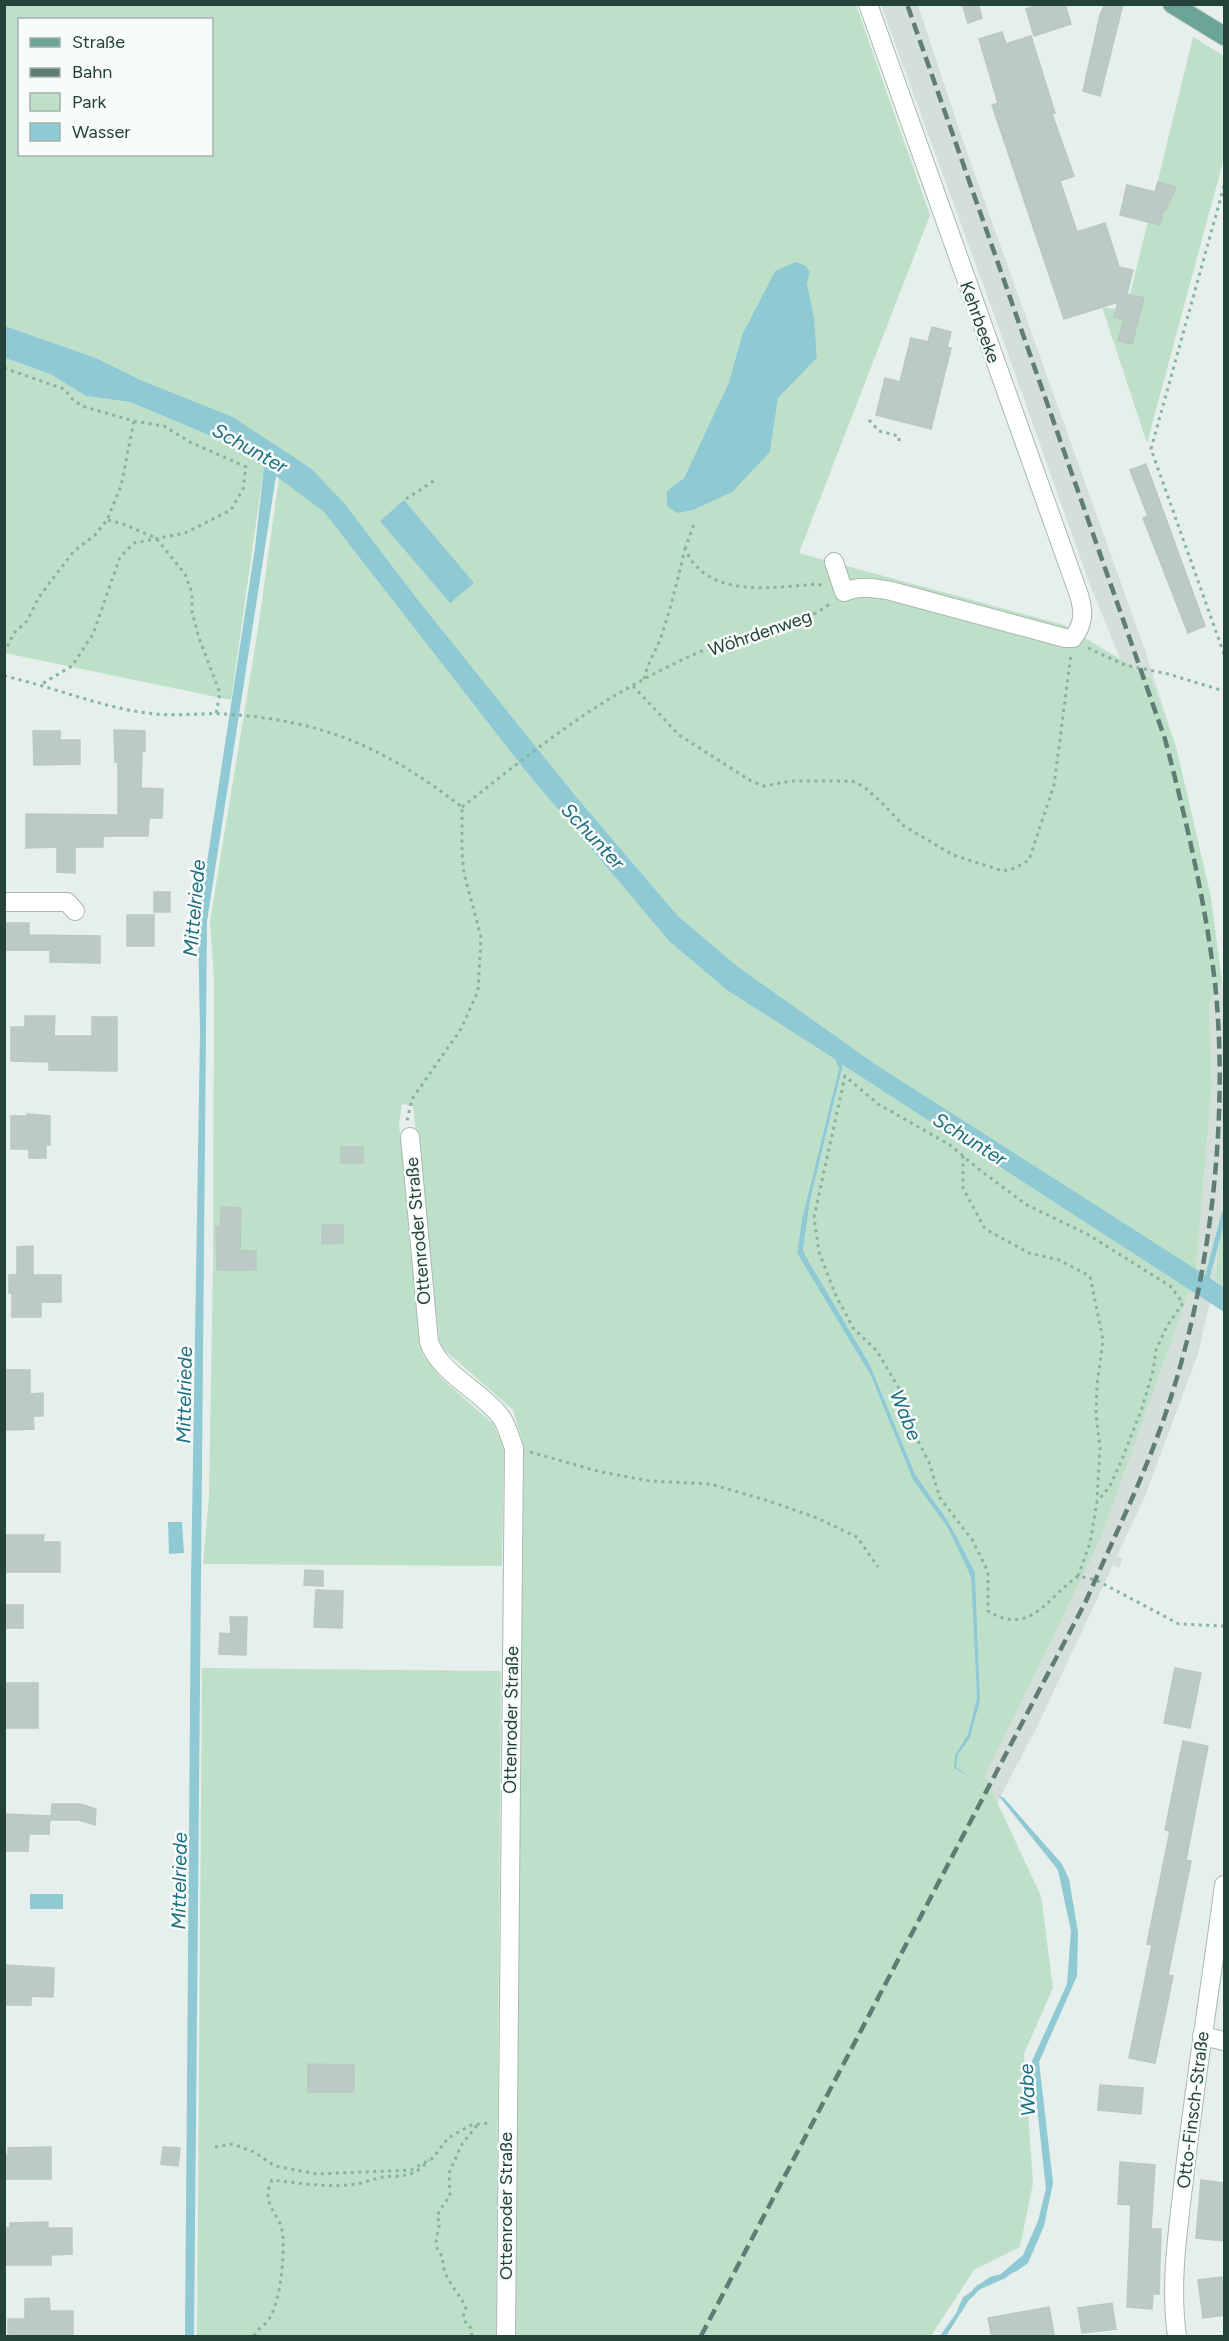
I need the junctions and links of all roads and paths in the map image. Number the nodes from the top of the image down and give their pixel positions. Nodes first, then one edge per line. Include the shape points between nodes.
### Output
1 (868, 4) edge
2 (1172, 4) edge
3 (1224, 36) edge
4 (1224, 186) edge
5 (4, 368) edge
6 (869, 420) dead end
7 (134, 421) junction
8 (905, 433) dead end
9 (899, 436) junction
10 (899, 443) dead end
11 (435, 480) dead end
12 (406, 499) dead end
13 (107, 520) junction
14 (694, 524) dead end
15 (156, 538) junction
16 (685, 549) junction
17 (834, 562) dead end
18 (844, 592) junction
19 (1073, 638) junction
20 (4, 653) edge
21 (1224, 654) edge
22 (4, 676) edge
23 (644, 679) junction
24 (40, 685) junction
25 (633, 686) junction
26 (1224, 691) edge
27 (216, 714) junction
28 (462, 807) junction
29 (4, 902) edge
30 (75, 911) dead end
31 (410, 1137) joint
32 (963, 1156) junction
33 (514, 1448) junction
34 (1096, 1502) junction
35 (878, 1567) dead end
36 (1078, 1576) junction
37 (1224, 1626) edge
38 (1224, 1885) edge
39 (1202, 2036) junction
40 (1224, 2041) edge
41 (507, 2122) junction
42 (478, 2124) junction
43 (215, 2147) dead end
44 (429, 2160) junction
45 (254, 2337) edge
46 (472, 2337) edge
47 (506, 2337) edge
48 (1177, 2337) edge

1 - 19 street, Kehrbeeke via 1083,607 1083,620
2 - 3 main road
4 - 21 path via 1151,449
5 - 7 path via 64,389 84,407
6 - 9 path via 879,430
7 - 13 path via 121,486
7 - 15 path via 164,426 246,467 243,489 231,510 185,533
8 - 9 path
9 - 10 path
11 - 12 path
13 - 15 path
13 - 20 path via 74,551 39,597 27,621 14,633
14 - 16 path
15 - 24 path via 134,543 120,557 93,634 72,666
15 - 27 path via 185,574 192,593 199,638 219,693
16 - 18 path via 692,563 724,584 747,589 818,584
16 - 23 path via 671,608
17 - 18 street
18 - 19 street via 865,587 891,591
18 - 23 path, Wöhrdenweg via 819,613 724,642
19 - 25 path via 1054,785 1029,860 1002,871 937,847 904,826 863,786 852,781 764,786 752,781 679,735
19 - 26 path via 1115,661
22 - 24 path
23 - 25 path, Wöhrdenweg
24 - 27 path via 155,714
25 - 28 path, Wöhrdenweg via 551,736
27 - 28 path via 317,728 352,740 393,759
28 - 31 path via 464,873 482,937 478,991 461,1029 412,1099 408,1110
29 - 30 street via 67,902
31 - 33 street, Ottenroder Straße via 432,1351 502,1417
32 - 34 path via 963,1188 985,1229 1029,1252 1059,1260 1090,1276 1102,1340 1097,1385 1100,1448
32 - 34 path via 1028,1206 1087,1234 1170,1287 1183,1303 1156,1350 1154,1371 1122,1459 1110,1486
32 - 36 path via 878,1104 844,1076 814,1216 819,1252 854,1329 877,1351 904,1397 908,1422 929,1462 940,1498 973,1541 988,1572 988,1611 1017,1621 1038,1613
33 - 35 path via 600,1472 650,1481 710,1484 769,1501 857,1537
33 - 41 street, Ottenroder Straße
34 - 36 path via 1090,1543
36 - 37 path via 1096,1580 1179,1624
38 - 39 street, Otto-Finsch-Straße
39 - 40 street
39 - 48 street, Otto-Finsch-Straße via 1178,2226 1173,2312
41 - 42 path
41 - 47 street, Ottenroder Straße
42 - 44 path via 448,2138
42 - 46 path via 462,2144 449,2173 450,2196 438,2211 435,2244 443,2257 446,2276 466,2307 463,2317
43 - 44 path via 233,2144 275,2166 317,2174 411,2170
44 - 45 path via 411,2175 357,2184 272,2180 267,2196 283,2234 282,2259 277,2301 269,2320

